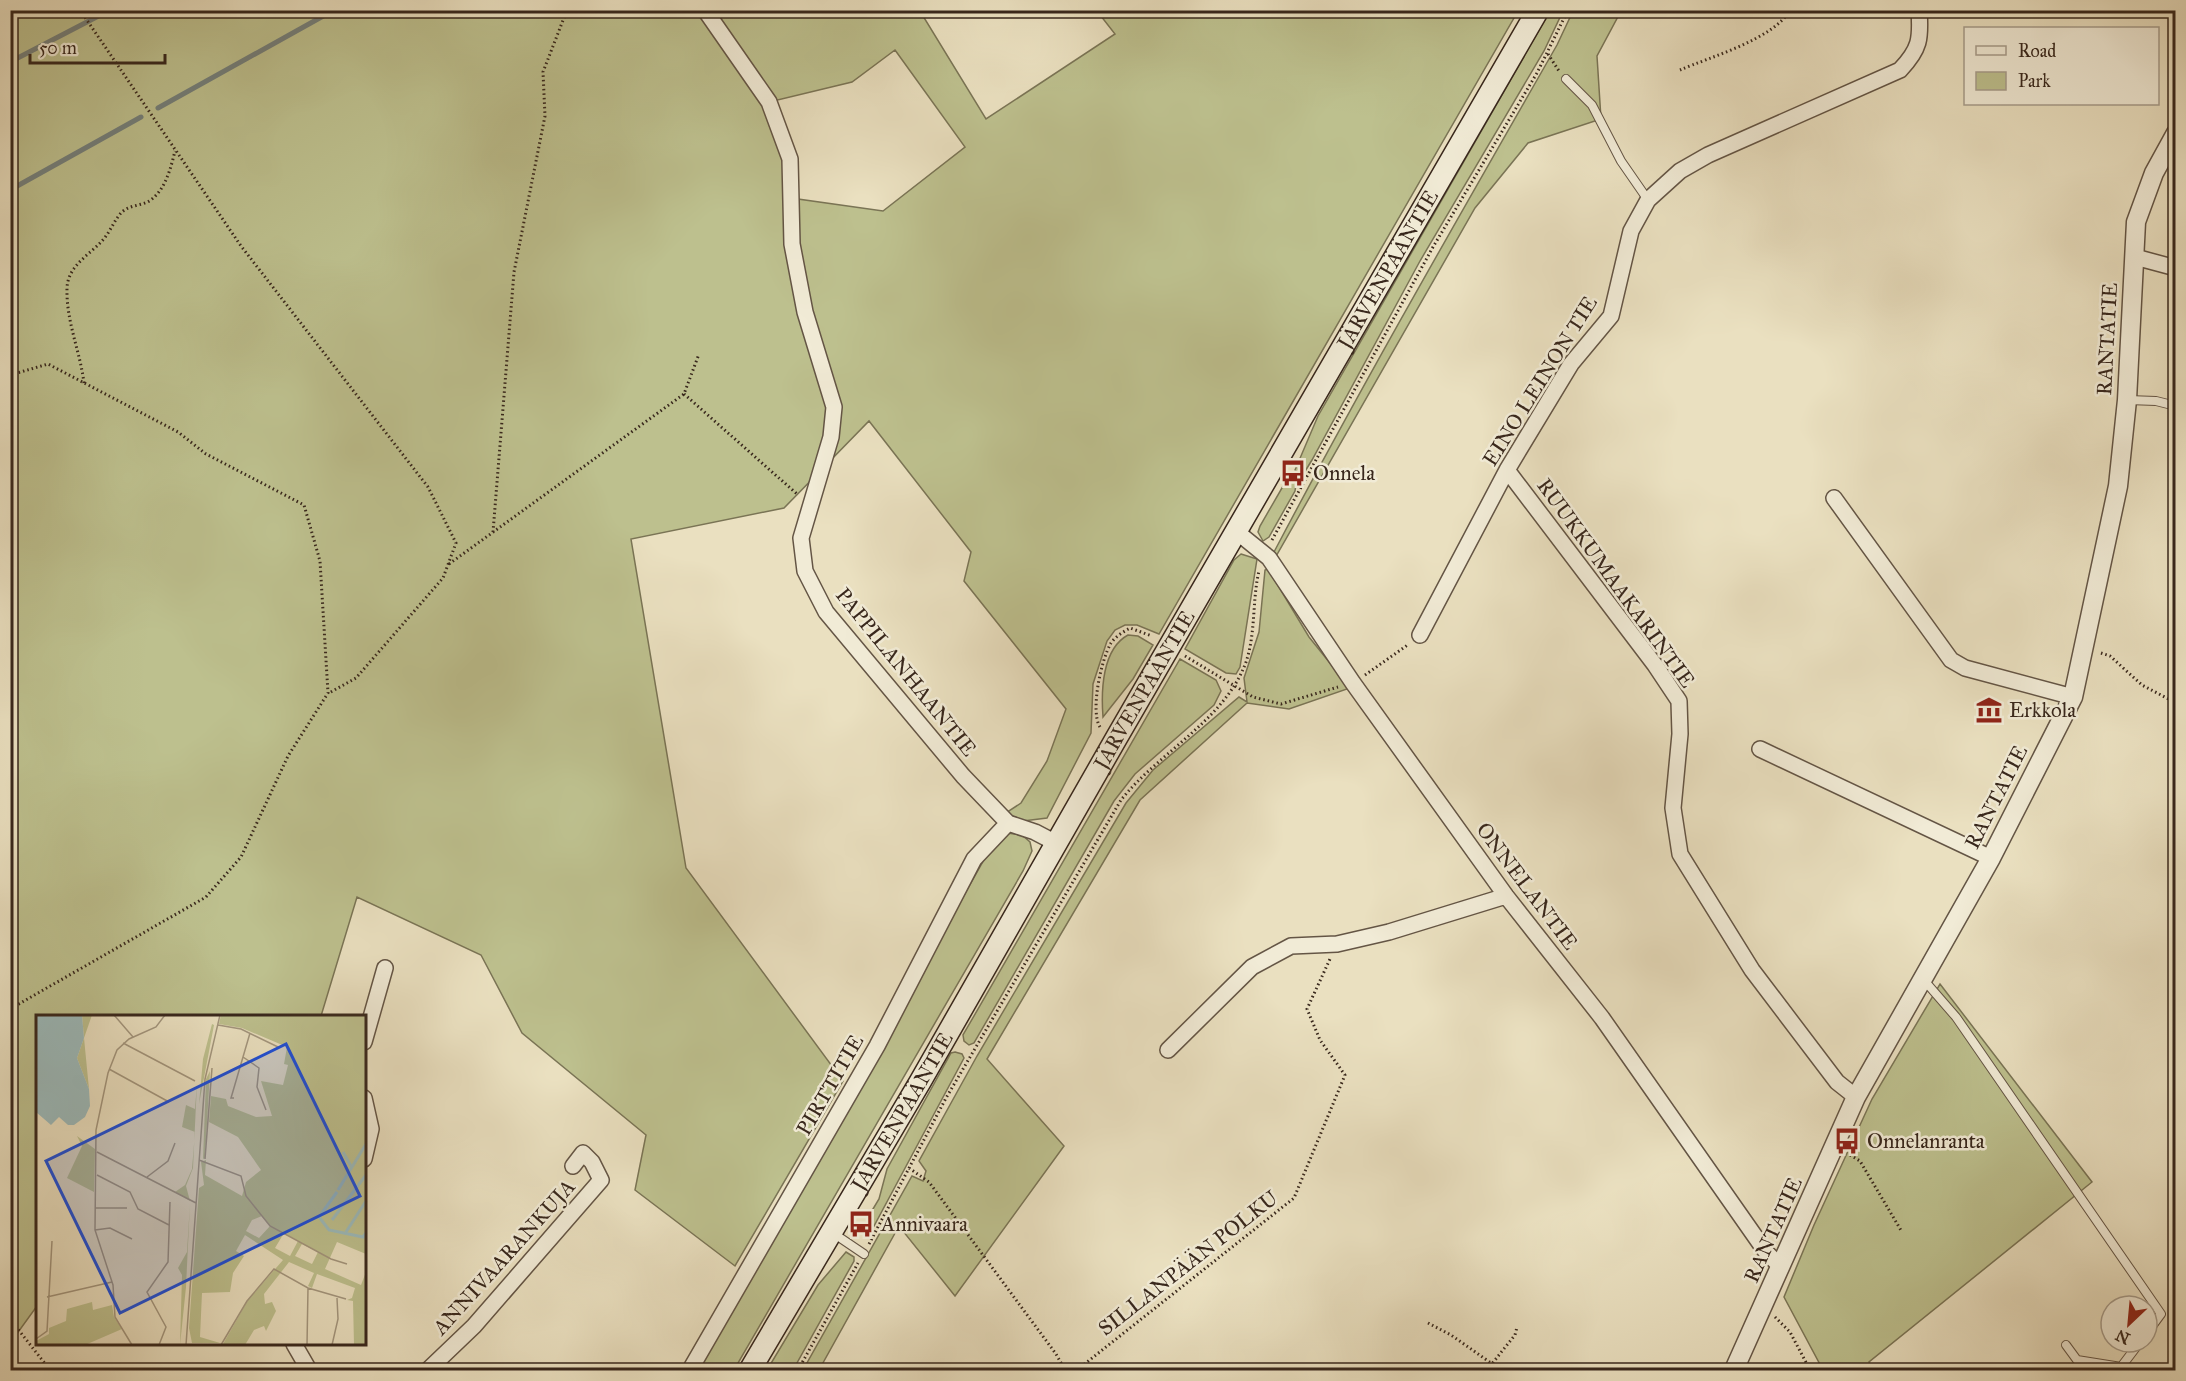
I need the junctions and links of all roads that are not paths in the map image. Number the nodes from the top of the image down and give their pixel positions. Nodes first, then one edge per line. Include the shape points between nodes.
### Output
1 (705, 10) edge
2 (1538, 10) edge
3 (1919, 10) edge
4 (1566, 79) road end
5 (2175, 133) edge
6 (1648, 200) junction
7 (2135, 257) junction
8 (2175, 268) edge
9 (2127, 400) junction
10 (2175, 406) edge
11 (1507, 470) junction
12 (1834, 498) dead end
13 (1237, 532) junction
14 (1420, 635) dead end
15 (2073, 697) junction
16 (1760, 748) dead end
17 (1008, 824) junction
18 (1056, 843) junction
19 (1991, 858) junction
20 (1506, 896) junction
21 (385, 968) dead end
22 (1922, 978) junction
23 (366, 1035) edge
24 (1168, 1050) dead end
25 (1856, 1097) junction
26 (366, 1107) edge
27 (366, 1150) edge
28 (573, 1166) dead end
29 (832, 1233) junction
30 (864, 1254) road end
31 (1781, 1267) junction
32 (2147, 1294) edge
33 (295, 1345) edge
34 (2066, 1345) dead end
35 (2132, 1354) edge
36 (2122, 1369) edge
37 (309, 1371) edge
38 (428, 1371) edge
39 (690, 1371) edge
40 (750, 1371) edge
41 (1734, 1371) edge

1 - 17 street, PAPPILANHAANTIE via 769,102 790,159 792,244 806,312 834,407 831,437 801,538 805,571 826,612
2 - 13 main road, JÄRVENPÄÄNTIE
3 - 6 street, EINO LEINON TIE via 1917,52 1900,70 1708,155 1680,171
4 - 6 lane via 1592,105 1621,161
5 - 7 street, RANTATIE via 2154,173 2136,222
6 - 11 street, EINO LEINON TIE via 1631,231 1611,316 1571,364
7 - 8 street
7 - 9 street, RANTATIE
9 - 10 lane
9 - 15 street, RANTATIE via 2118,486
11 - 14 street, EINO LEINON TIE
11 - 25 street, RUUKKUMAAKARINTIE via 1679,700 1673,808 1680,854 1752,970 1837,1082
12 - 15 street via 1952,660 1965,668
13 - 18 main road, JÄRVENPÄÄNTIE
13 - 20 street, ONNELANTIE via 1264,553
15 - 19 street, RANTATIE
16 - 19 street
17 - 18 street, PAPPILANHAANTIE
17 - 39 street, PIRTTITIE via 974,859 877,1046
18 - 29 main road, JÄRVENPÄÄNTIE
19 - 22 street, RANTATIE
20 - 24 street via 1389,932 1337,944 1291,946 1252,967
20 - 31 street, ONNELANTIE via 1602,1018 1766,1252
21 - 23 street
22 - 25 street, RANTATIE
22 - 32 lane via 1956,1017
25 - 31 street, RANTATIE
26 - 27 street via 371,1129
28 - 38 street, ANNIVAARANKUJA via 583,1154 601,1180 474,1326
29 - 30 lane
29 - 40 main road, JÄRVENPÄÄNTIE
31 - 41 street, RANTATIE
33 - 37 street
34 - 36 lane via 2077,1360
35 - 36 lane

